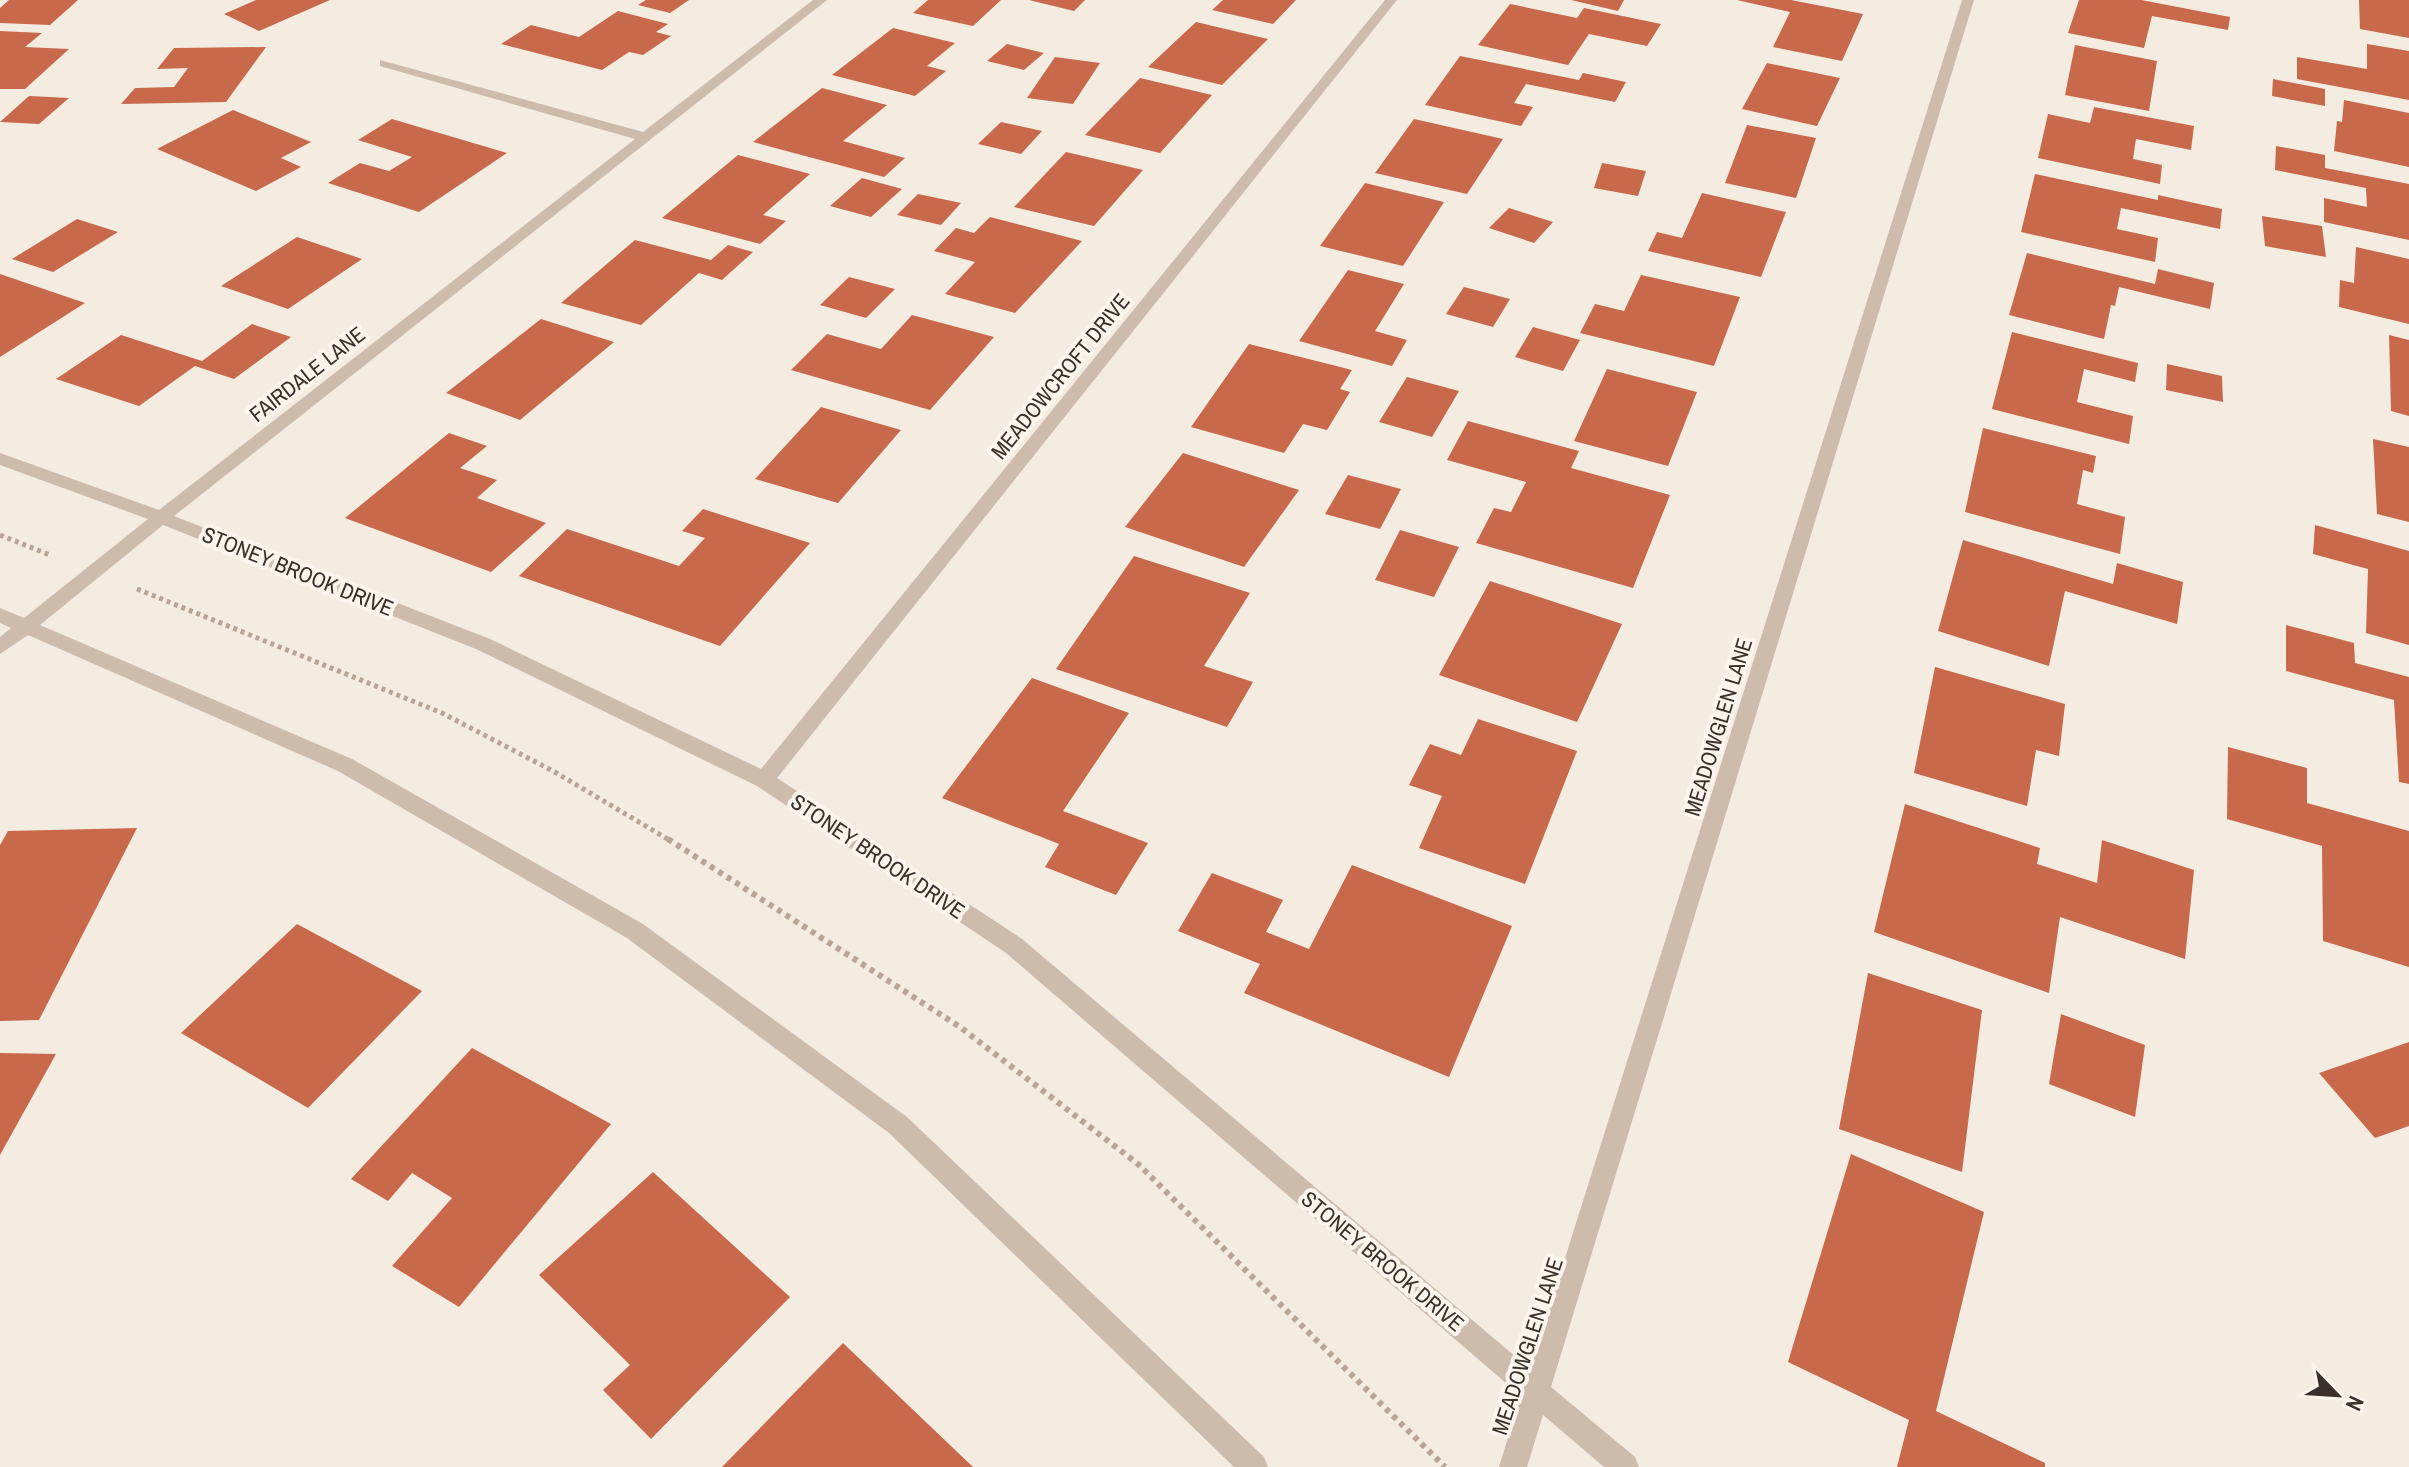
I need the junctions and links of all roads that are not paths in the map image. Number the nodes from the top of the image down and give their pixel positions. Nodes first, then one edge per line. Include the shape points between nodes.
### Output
1 (821, 0) edge
2 (1391, 0) edge
3 (1968, 0) edge
4 (385, 63) dead end
5 (644, 137) junction
6 (0, 459) edge
7 (161, 517) junction
8 (0, 615) edge
9 (24, 625) junction
10 (0, 647) edge
11 (764, 780) junction
12 (1538, 1393) junction
13 (1254, 1467) edge
14 (1513, 1467) edge
15 (1625, 1467) edge

1 - 5 street, FAIRDALE LANE
2 - 11 street, MEADOWCROFT DRIVE
3 - 12 street, MEADOWGLEN LANE
4 - 5 street
5 - 7 street, FAIRDALE LANE
6 - 7 street, STONEY BROOK DRIVE
7 - 9 street, FAIRDALE LANE
7 - 11 street, STONEY BROOK DRIVE via 483,644
8 - 9 street
9 - 10 street, FAIRDALE LANE
9 - 13 street via 345,765 635,931 898,1125
11 - 12 street, STONEY BROOK DRIVE via 1014,946
12 - 14 street, MEADOWGLEN LANE
12 - 15 street, STONEY BROOK DRIVE

